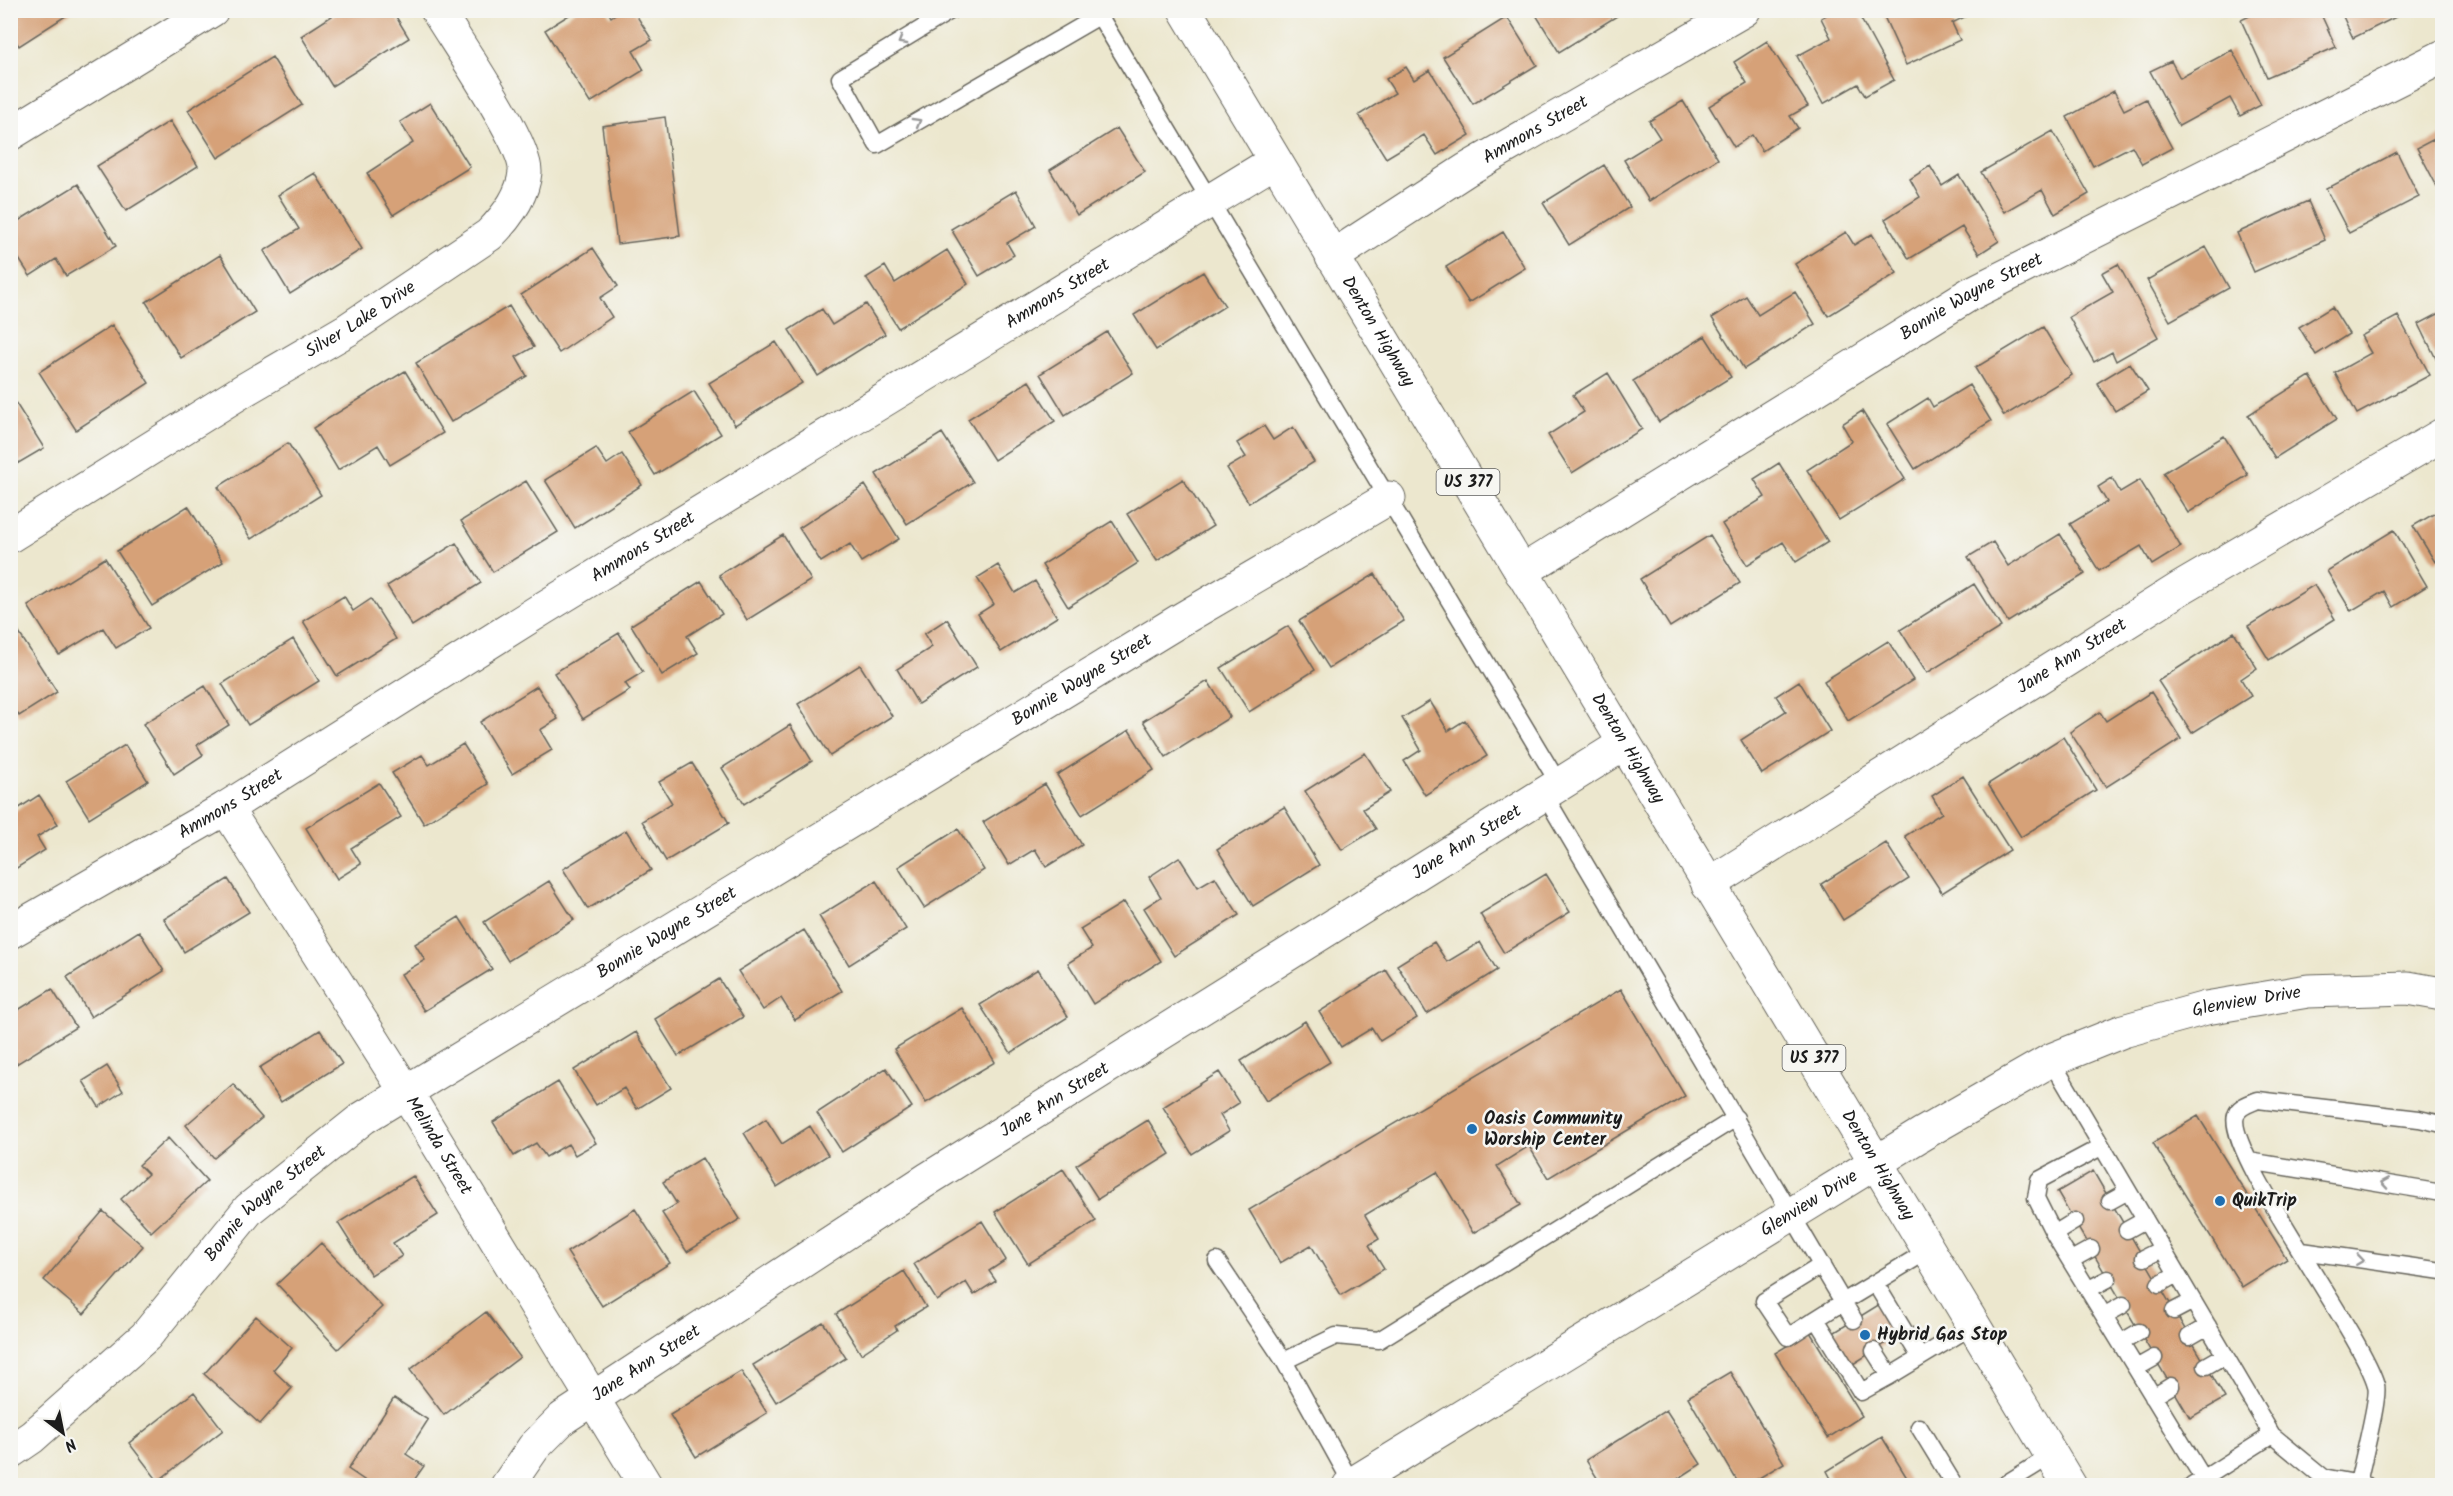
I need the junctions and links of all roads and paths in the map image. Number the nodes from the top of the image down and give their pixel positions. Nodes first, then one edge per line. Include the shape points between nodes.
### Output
1 (212, 10) edge
2 (437, 10) edge
3 (952, 10) edge
4 (1185, 10) edge
5 (1744, 10) edge
6 (1097, 13) edge
7 (2442, 57) edge
8 (10, 134) edge
9 (1275, 161) junction
10 (1208, 202) junction
11 (1332, 256) junction
12 (2442, 435) edge
13 (1389, 498) junction
14 (10, 536) edge
15 (1521, 572) junction
16 (1624, 744) junction
17 (1552, 789) junction
18 (226, 808) junction
19 (1708, 885) junction
20 (10, 932) edge
21 (2442, 994) edge
22 (2051, 1060) junction
23 (406, 1092) junction
24 (1736, 1118) junction
25 (2442, 1124) edge
26 (2101, 1147) junction
27 (2249, 1161) junction
28 (1877, 1162) junction
29 (2128, 1191) junction
30 (2442, 1192) edge
31 (2110, 1201) dead end
32 (1792, 1213) junction
33 (2145, 1220) junction
34 (2075, 1221) dead end
35 (2127, 1230) dead end
36 (2054, 1234) junction
37 (2091, 1249) dead end
38 (2162, 1249) junction
39 (1929, 1250) junction
40 (2302, 1251) junction
41 (2144, 1258) dead end
42 (2071, 1260) junction
43 (1217, 1261) dead end
44 (1822, 1265) junction
45 (2442, 1271) edge
46 (2177, 1274) junction
47 (2108, 1279) dead end
48 (1875, 1283) junction
49 (2158, 1284) dead end
50 (2090, 1289) junction
51 (2193, 1301) junction
52 (1843, 1302) junction
53 (2123, 1305) dead end
54 (2174, 1311) dead end
55 (2105, 1315) junction
56 (1816, 1319) junction
57 (1854, 1320) dead end
58 (1974, 1325) junction
59 (2208, 1326) junction
60 (2139, 1332) dead end
61 (2189, 1337) dead end
62 (2122, 1342) junction
63 (1874, 1351) dead end
64 (2225, 1355) junction
65 (1920, 1357) junction
66 (2154, 1358) dead end
67 (1284, 1361) junction
68 (2206, 1366) dead end
69 (2138, 1367) junction
70 (1890, 1376) junction
71 (2171, 1386) dead end
72 (2153, 1396) junction
73 (592, 1400) junction
74 (1919, 1427) dead end
75 (2272, 1436) junction
76 (10, 1452) edge
77 (2052, 1455) junction
78 (2322, 1481) edge
79 (2198, 1482) edge
80 (507, 1485) edge
81 (646, 1485) edge
82 (1351, 1485) edge
83 (1955, 1485) edge
84 (2002, 1485) edge
85 (2070, 1485) edge
86 (2363, 1485) edge

1 - 8 street
2 - 14 street, Silver Lake Drive via 522,156 525,171 519,192 502,222 489,235 347,330
3 -> 6 lane via 840,78 877,145
4 - 9 street, Denton Highway / US 377
5 - 11 street, Ammons Street via 1466,170
6 - 10 lane
7 - 15 street, Bonnie Wayne Street via 1970,294
9 - 10 street, Ammons Street
9 - 11 street, Denton Highway / US 377
10 - 13 lane
10 - 18 street, Ammons Street via 542,609
11 - 15 street, Denton Highway / US 377
12 - 19 street, Jane Ann Street via 2179,589
13 - 17 lane
13 - 23 street, Bonnie Wayne Street via 1172,625
15 - 16 street, Denton Highway / US 377
16 - 17 street, Jane Ann Street
16 - 19 street, Denton Highway / US 377
17 - 24 lane
17 - 73 street, Jane Ann Street via 928,1179
18 - 20 street, Ammons Street
18 - 23 street, Melinda Street
19 - 28 street, Denton Highway / US 377
21 - 22 street, Glenview Drive via 2408,988 2308,992 2218,1006 2123,1031
22 - 26 lane
22 - 28 street, Glenview Drive
23 - 73 street, Melinda Street
23 - 76 street, Bonnie Wayne Street via 363,1118 249,1209 146,1336 49,1423
24 - 32 lane
24 - 67 lane via 1379,1340 1336,1336
25 - 27 lane via 2258,1100 2242,1106 2236,1116 2237,1137
26 - 29 lane
26 - 36 lane via 2039,1180 2036,1198
30 -> 27 lane
27 - 40 lane
28 - 32 street, Glenview Drive
28 - 39 street, Denton Highway / US 377
29 - 31 lane
29 - 33 lane
32 - 44 lane
32 - 82 street, Glenview Drive
33 - 35 lane
33 - 38 lane
34 - 36 lane
36 - 42 lane
37 - 42 lane
38 - 41 lane
38 - 46 lane
39 - 48 lane
39 - 58 street, Denton Highway / US 377
40 -> 45 lane
40 - 86 lane via 2341,1314 2377,1387
42 - 50 lane
43 - 67 lane
44 - 52 lane
44 - 56 lane via 1764,1300 1788,1337
46 - 49 lane
46 - 51 lane
47 - 50 lane
48 - 52 lane
48 - 65 lane
50 - 55 lane
51 - 54 lane
51 - 59 lane
52 - 56 lane
52 - 57 lane
53 - 55 lane
55 - 62 lane
56 - 70 lane via 1861,1392
58 - 65 lane
58 - 77 street, Denton Highway / US 377
59 - 61 lane
59 - 64 lane
60 - 62 lane
62 - 69 lane
63 - 70 lane
64 - 68 lane
64 - 75 lane
65 - 70 lane
66 - 69 lane
67 - 82 lane
69 - 72 lane
71 - 72 lane
72 - 79 lane
73 - 80 street, Jane Ann Street via 564,1418 534,1447
73 - 81 street, Melinda Street
74 - 83 lane
75 - 78 lane
75 - 79 lane
77 - 84 lane
77 - 85 street, Denton Highway / US 377
78 - 86 lane

